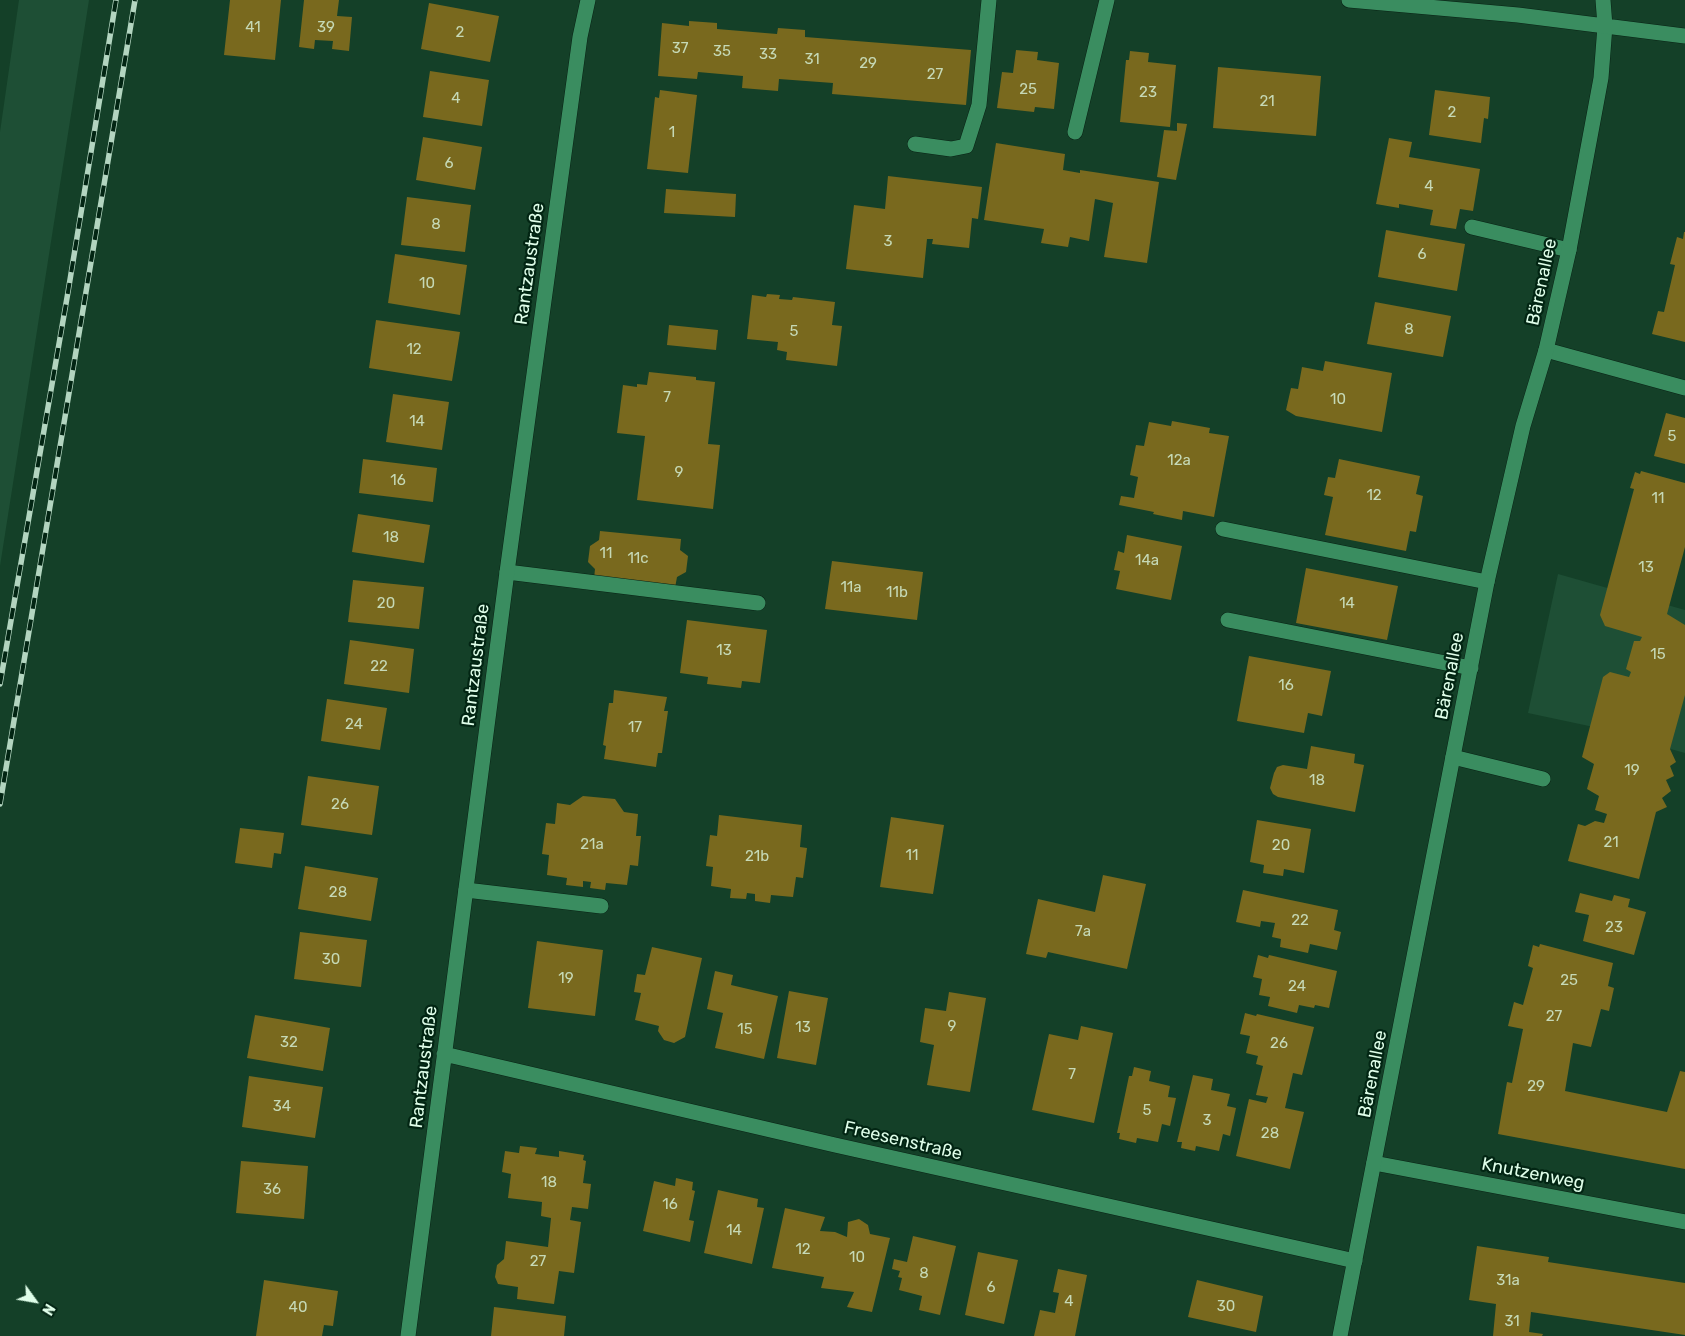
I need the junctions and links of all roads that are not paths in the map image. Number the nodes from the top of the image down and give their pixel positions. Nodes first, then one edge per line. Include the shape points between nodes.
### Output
1 (588, 0) edge
2 (989, 0) edge
3 (1107, 0) edge
4 (1349, 0) edge
5 (1604, 0) edge
6 (1605, 26) junction
7 (1685, 36) edge
8 (1075, 132) dead end
9 (915, 144) dead end
10 (1472, 227) dead end
11 (1569, 250) junction
12 (1546, 350) junction
13 (1685, 388) edge
14 (1223, 529) dead end
15 (507, 572) junction
16 (1487, 582) junction
17 (758, 604) dead end
18 (1228, 620) dead end
19 (1471, 668) junction
20 (1453, 757) junction
21 (1543, 779) dead end
22 (466, 890) junction
23 (600, 906) dead end
24 (444, 1054) junction
25 (1374, 1163) junction
26 (1685, 1222) edge
27 (1355, 1261) junction
28 (408, 1336) edge
29 (1340, 1336) edge

1 - 15 street, Rantzaustraße via 580,38
2 - 9 street via 979,105 966,146 950,148
3 - 8 street
4 - 6 street
5 - 6 street, Bärenallee
6 - 7 street
6 - 11 street, Bärenallee via 1601,78
10 - 11 street
11 - 12 street, Bärenallee
12 - 13 street
12 - 16 street, Bärenallee via 1523,426
14 - 16 street
15 - 17 street
15 - 22 street, Rantzaustraße
16 - 19 street, Bärenallee
18 - 19 street
19 - 20 street, Bärenallee
20 - 21 street
20 - 25 street, Bärenallee
22 - 23 street
22 - 24 street, Rantzaustraße
24 - 27 street, Freesenstraße
24 - 28 street, Rantzaustraße
25 - 26 street, Knutzenweg
25 - 27 street, Bärenallee
27 - 29 street, Bärenallee

